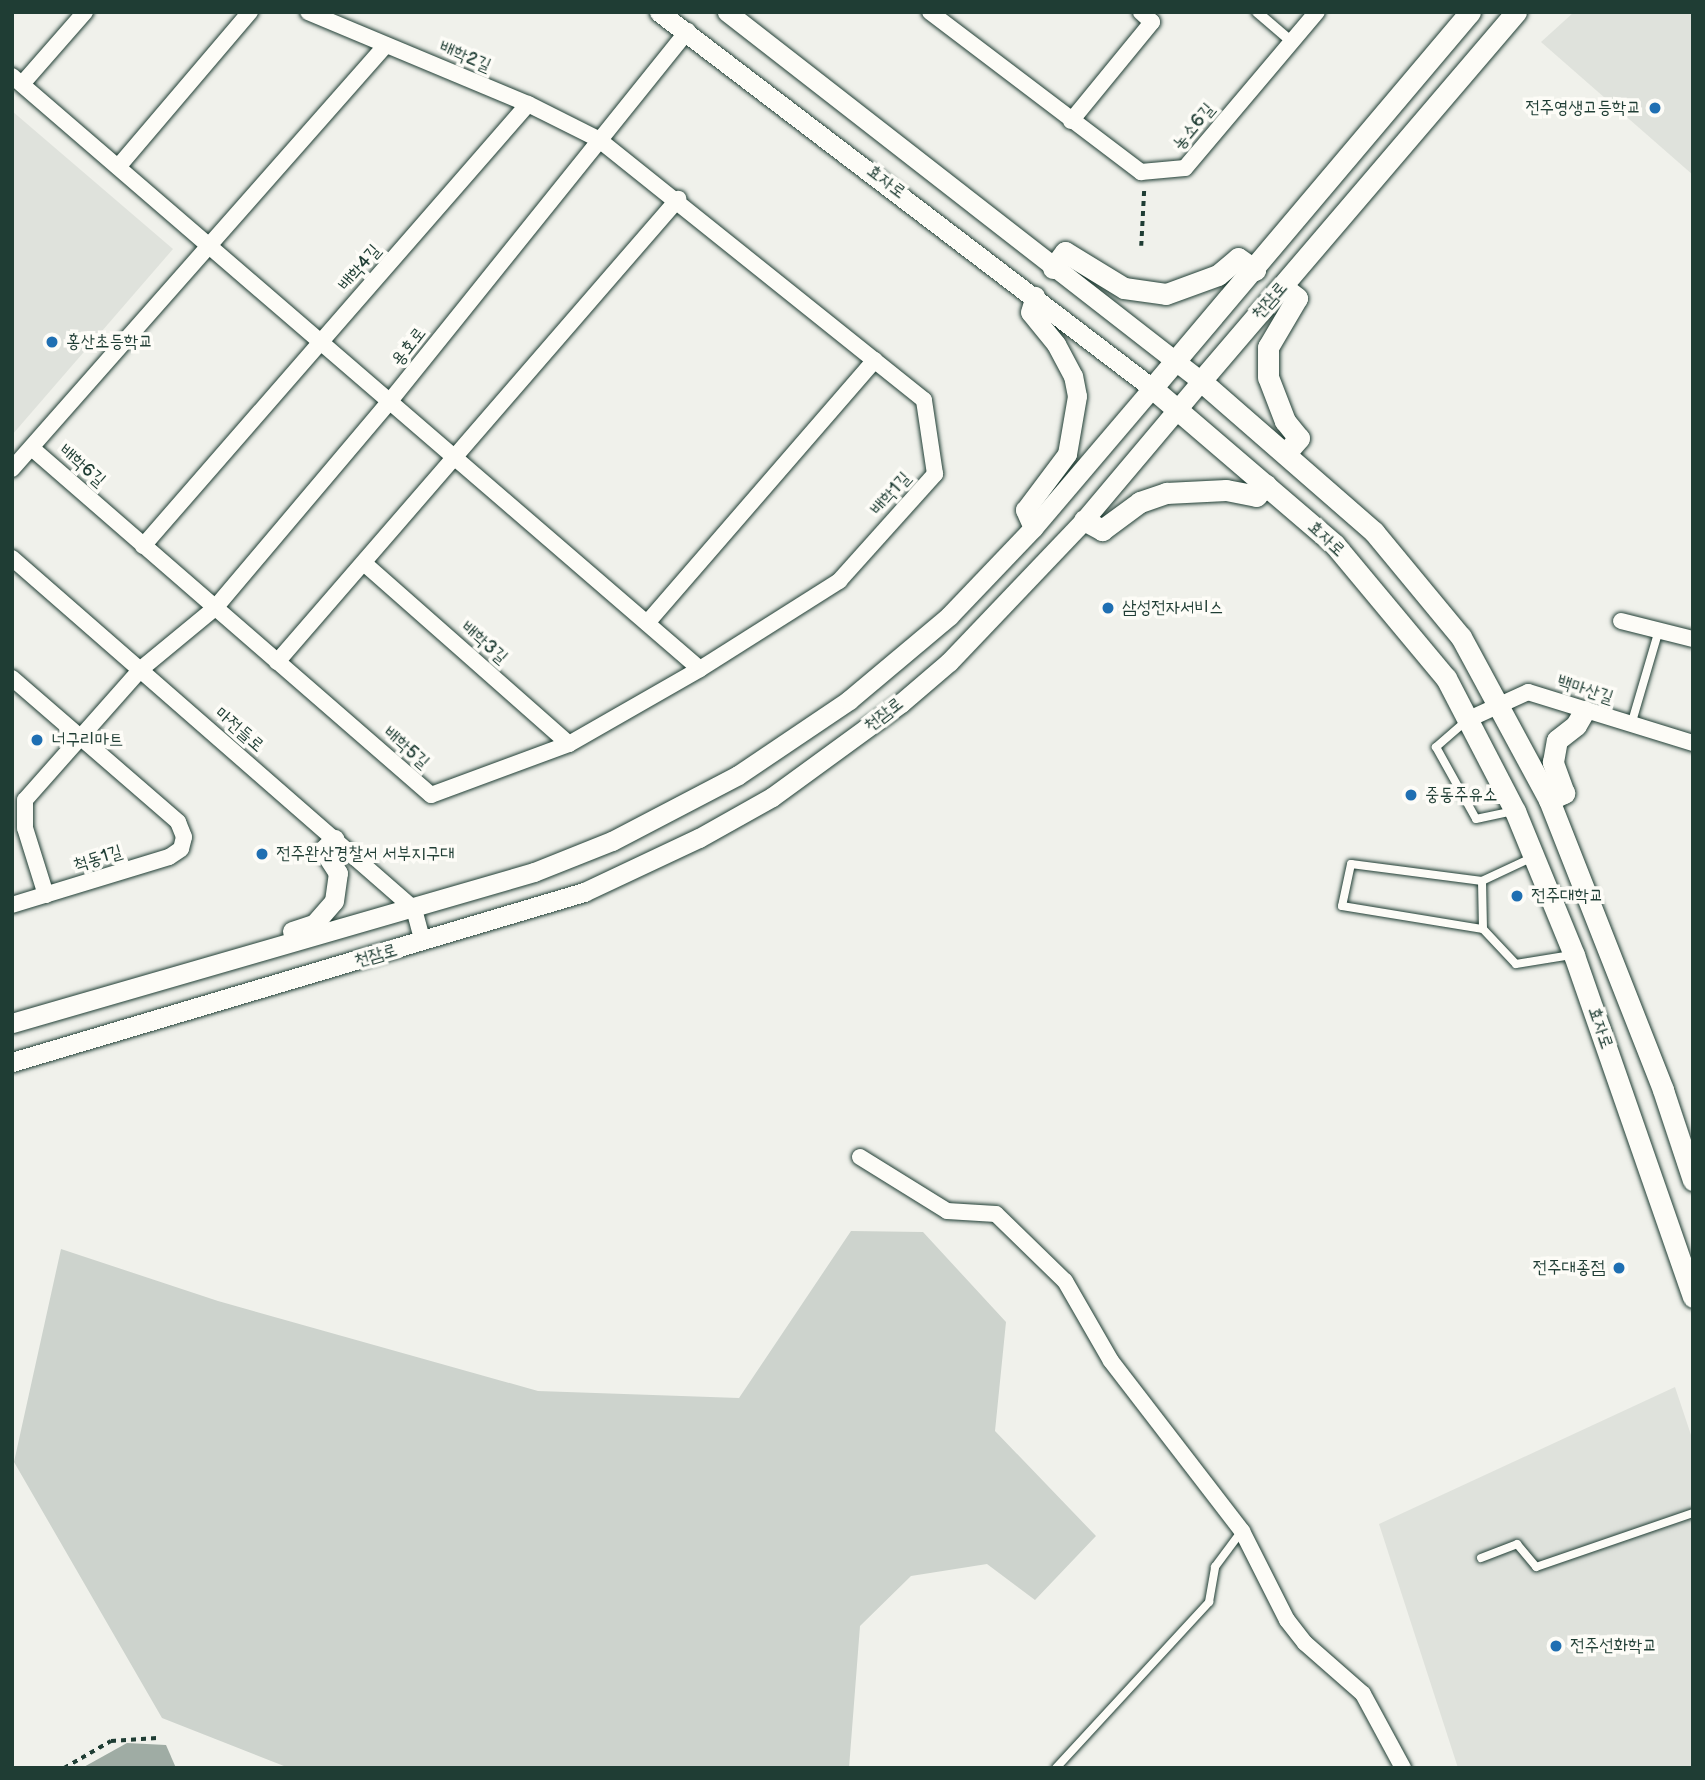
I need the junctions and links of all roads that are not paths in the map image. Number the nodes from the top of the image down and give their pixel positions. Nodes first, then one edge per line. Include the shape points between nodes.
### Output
1 (85, 12) edge
2 (250, 12) edge
3 (308, 12) edge
4 (659, 12) edge
5 (727, 12) edge
6 (930, 12) edge
7 (1141, 12) edge
8 (1257, 12) edge
9 (1317, 12) edge
10 (1469, 12) edge
11 (1516, 12) edge
12 (688, 31) junction
13 (1292, 42) junction
14 (386, 45) junction
15 (17, 80) edge
16 (528, 104) junction
17 (1071, 121) junction
18 (598, 139) junction
19 (118, 167) junction
20 (678, 199) junction
21 (211, 247) junction
22 (1053, 268) junction
23 (1255, 270) junction
24 (1283, 287) junction
25 (1035, 296) junction
26 (321, 342) junction
27 (875, 360) junction
28 (1175, 361) junction
29 (1201, 381) junction
30 (1152, 388) junction
31 (390, 401) junction
32 (1178, 408) junction
33 (34, 450) junction
34 (1287, 452) junction
35 (457, 459) junction
36 (12, 469) edge
37 (1266, 485) junction
38 (1084, 520) junction
39 (1033, 528) junction
40 (143, 546) junction
41 (12, 558) edge
42 (365, 564) junction
43 (215, 608) junction
44 (1621, 621) dead end
45 (647, 623) junction
46 (1658, 633) junction
47 (1693, 639) edge
48 (277, 662) junction
49 (141, 669) junction
50 (700, 669) junction
51 (12, 678) edge
52 (1501, 704) junction
53 (1584, 711) junction
54 (1469, 719) junction
55 (1631, 725) junction
56 (78, 738) junction
57 (1693, 743) edge
58 (569, 744) junction
59 (1549, 800) junction
60 (1515, 811) junction
61 (334, 839) junction
62 (1534, 856) junction
63 (1482, 881) junction
64 (46, 895) junction
65 (12, 905) edge
66 (414, 909) junction
67 (1483, 929) junction
68 (423, 942) junction
69 (287, 945) junction
70 (1574, 955) junction
71 (12, 1023) edge
72 (12, 1062) edge
73 (860, 1157) dead end
74 (1693, 1180) edge
75 (1693, 1297) edge
76 (1693, 1513) edge
77 (1242, 1531) junction
78 (1480, 1558) dead end
79 (1056, 1768) edge
80 (1403, 1768) edge

1 - 15 street
2 - 19 street
3 - 14 street, 배학2길
4 - 12 street, 효자로
5 - 22 street, 효자로
6 - 17 street
7 - 17 street via 1152,22
8 - 13 street
9 - 13 street, 농소6길
10 - 23 main road, 천잠로
11 - 24 main road, 천잠로
12 - 18 street, 용호로
12 - 25 street, 효자로
13 - 17 street, 농소6길 via 1185,168 1144,172
14 - 16 street, 배학2길
14 - 21 street
15 - 19 street
16 - 18 street, 배학2길
16 - 26 street, 배학4길
18 - 20 street, 배학1길
18 - 31 street, 용호로
19 - 21 street
20 - 27 street, 배학1길
20 - 35 street
21 - 26 street
21 - 33 street, 배학6길
22 - 23 main road via 1065,252 1124,288 1167,294 1218,275 1238,258
22 - 28 street, 효자로
23 - 28 main road, 천잠로
24 - 29 main road, 천잠로
24 - 34 main road via 1297,298 1268,347 1268,377 1285,421 1299,438
25 - 30 street, 효자로
25 - 39 street via 1030,312 1056,344 1073,376 1077,396 1067,454 1025,510
26 - 31 street
26 - 40 street, 배학4길
27 - 45 street
27 - 50 street, 배학1길 via 924,400 935,474 839,581
28 - 29 street, 효자로
28 - 30 main road, 천잠로
29 - 32 street, 천잠로
29 - 34 main road, 효자로
30 - 32 main road, 효자로
30 - 39 street, 천잠로
31 - 35 street
31 - 43 street, 용호로
32 - 37 main road, 효자로
32 - 38 street, 천잠로
33 - 36 street
33 - 40 street, 배학6길
34 - 52 main road, 효자로 via 1374,532 1430,595
35 - 42 street
35 - 45 street
37 - 38 main road via 1256,496 1226,489 1166,493 1140,502 1102,530
37 - 54 main road, 효자로 via 1368,580 1446,678
38 - 68 street, 천잠로 via 949,662 772,797 699,838 584,892
39 - 66 street, 천잠로 via 949,616 849,700 738,775 612,841 534,872
40 - 43 street, 배학6길
41 - 49 street, 마전들로
42 - 48 street
42 - 58 street, 배학3길
43 - 48 street, 배학5길
43 - 49 street, 용호로
44 - 46 street
45 - 50 street
46 - 47 street
46 - 55 lane
48 - 58 street, 배학5길 via 431,795
49 - 56 street, 용호로
49 - 61 street, 마전들로
50 - 58 street
51 - 56 street, 척동1길
52 - 53 street, 백마산길 via 1528,692
52 - 54 street, 백마산길
52 - 59 main road, 효자로
53 - 55 street, 백마산길
53 - 59 main road via 1576,725 1557,740 1553,762 1564,793
54 - 60 main road, 효자로
54 - 60 lane via 1436,747 1476,819
55 - 57 street, 백마산길
56 - 64 street via 25,800 25,828
56 - 64 street, 척동1길 via 178,822 184,837 181,849 169,857
59 - 74 main road, 효자로
60 - 62 main road, 효자로
61 - 66 street, 마전들로
61 - 69 street via 323,850 338,873 334,901 314,924 285,934
62 - 63 lane
62 - 70 main road, 효자로
63 - 67 lane
63 - 67 lane via 1351,864 1342,906
64 - 65 street
66 - 68 street
66 - 69 street, 천잠로
67 - 70 lane via 1516,964
68 - 72 street, 천잠로
69 - 71 street, 천잠로
70 - 75 main road, 효자로
73 - 77 street via 947,1211 996,1214 1065,1280 1111,1361
76 - 78 lane via 1536,1567 1517,1544
77 - 79 lane via 1215,1567 1209,1602
77 - 80 street via 1287,1620 1305,1643 1363,1694

